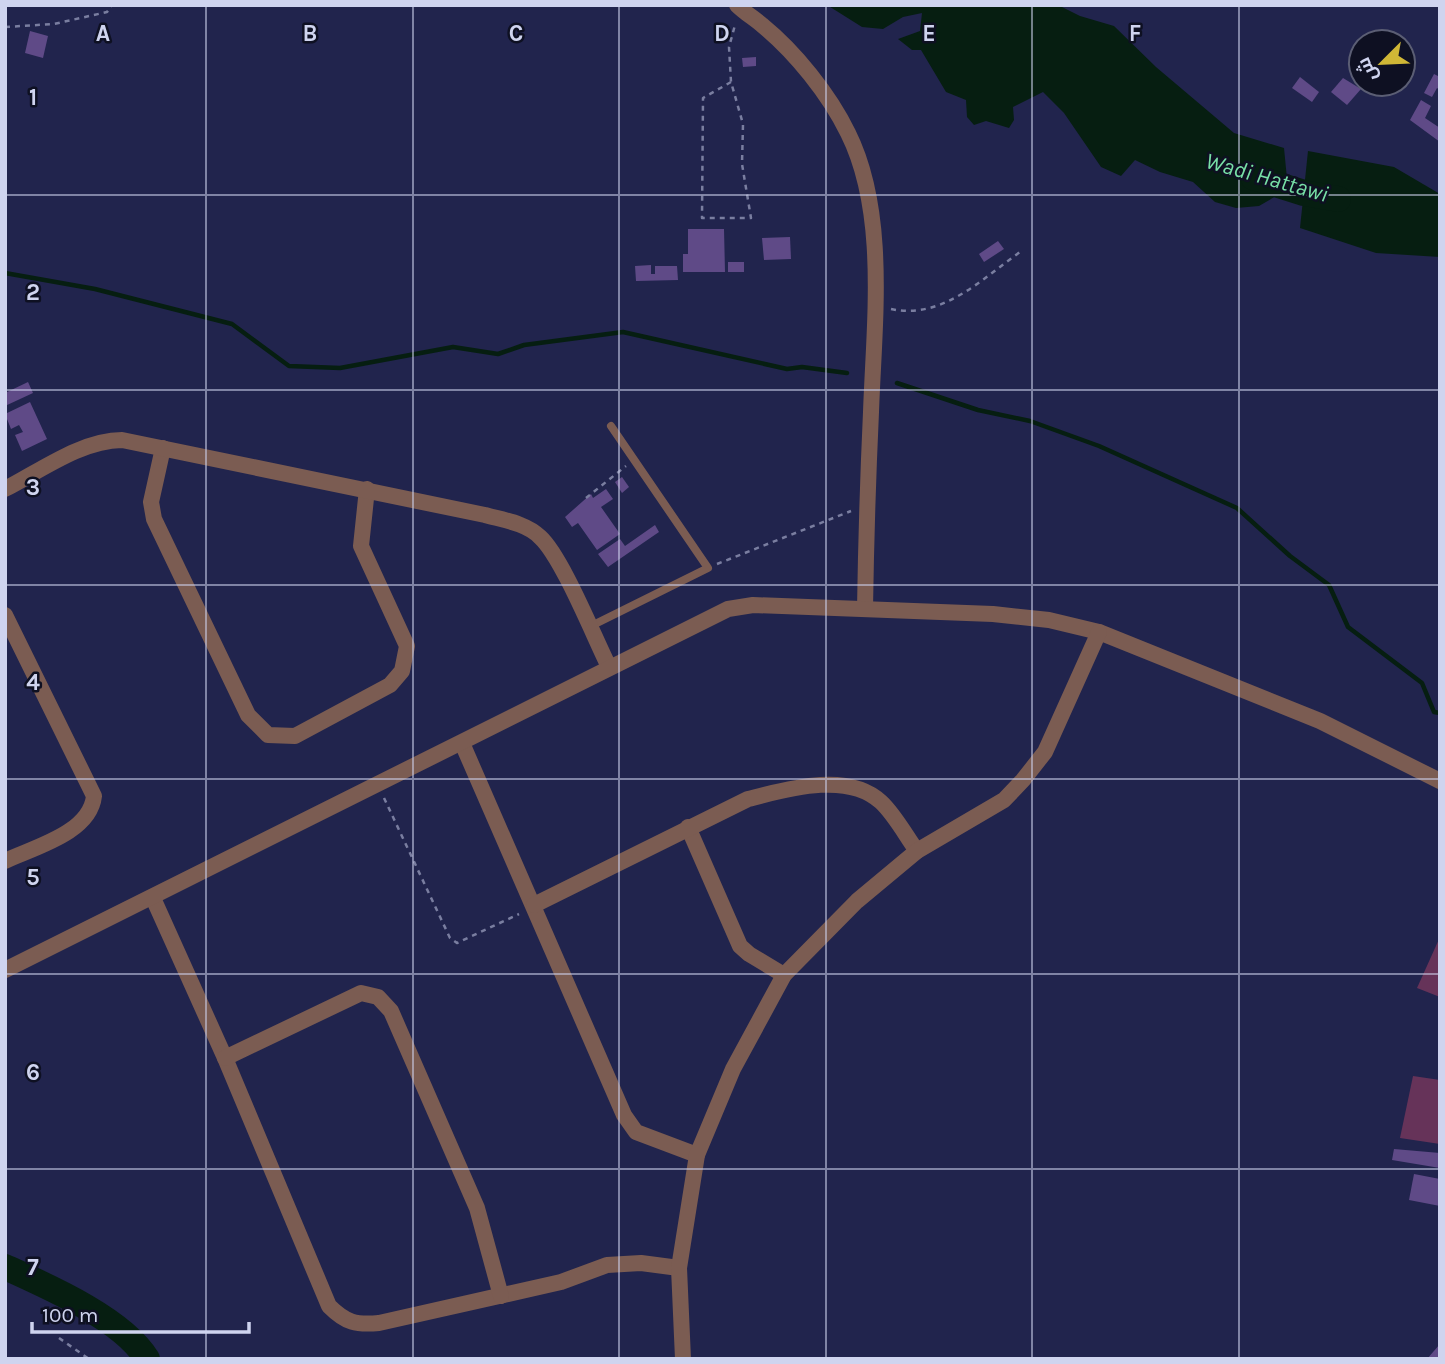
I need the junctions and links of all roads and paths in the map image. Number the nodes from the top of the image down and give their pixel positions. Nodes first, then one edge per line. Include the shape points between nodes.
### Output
1 (112, 5) edge
2 (738, 6) edge
3 (5, 27) edge
4 (731, 82) junction
5 (1020, 252) dead end
6 (874, 305) junction
7 (611, 426) dead end
8 (163, 448) junction
9 (635, 460) junction
10 (5, 489) edge
11 (366, 489) junction
12 (586, 498) dead end
13 (866, 505) junction
14 (708, 568) junction
15 (865, 609) junction
16 (5, 615) edge
17 (589, 627) junction
18 (1099, 632) junction
19 (610, 667) junction
20 (461, 743) junction
21 (1440, 781) edge
22 (378, 785) junction
23 (688, 827) junction
24 (917, 851) junction
25 (5, 861) edge
26 (153, 898) junction
27 (534, 905) junction
28 (5, 970) edge
29 (784, 975) junction
30 (225, 1058) junction
31 (697, 1155) junction
32 (678, 1268) junction
33 (501, 1296) junction
34 (59, 1338) dead end
35 (89, 1359) edge
36 (683, 1359) edge

1 - 3 path via 107,12 54,24
2 - 4 path via 729,47
2 - 6 street via 797,60 848,132 866,180 873,232
4 - 4 path via 743,124 742,163 751,218 702,218 704,98
5 - 6 path via 937,308 907,313
6 - 13 street
7 - 9 lane
8 - 10 street via 106,440
8 - 11 street
8 - 11 street via 151,502 154,519 248,715 268,735 295,736 390,685 402,671 407,646 361,546
9 - 12 path
9 - 14 lane
11 - 17 street via 485,515 541,537
13 - 14 path
13 - 15 street
14 - 17 lane
15 - 18 street via 993,614
15 - 19 street via 753,605 727,609
16 - 25 street via 94,796 81,823
17 - 19 street
18 - 21 street via 1320,721
18 - 24 street via 1045,752 1023,780 1004,800
19 - 20 street
20 - 22 street
20 - 27 street
22 - 26 street
22 - 27 path via 450,937 457,943
23 - 24 street via 748,799 839,785 862,788 882,802
23 - 27 street
23 - 29 street via 740,946
24 - 29 street via 857,901
26 - 28 street
26 - 30 street
27 - 31 street via 612,1090 636,1132
29 - 31 street via 733,1069
30 - 33 street via 325,1297 341,1319 354,1325 379,1323
30 - 33 street via 360,993 378,997 391,1010 477,1208
31 - 32 street
32 - 33 street via 641,1262 607,1265
32 - 36 street
34 - 35 path

